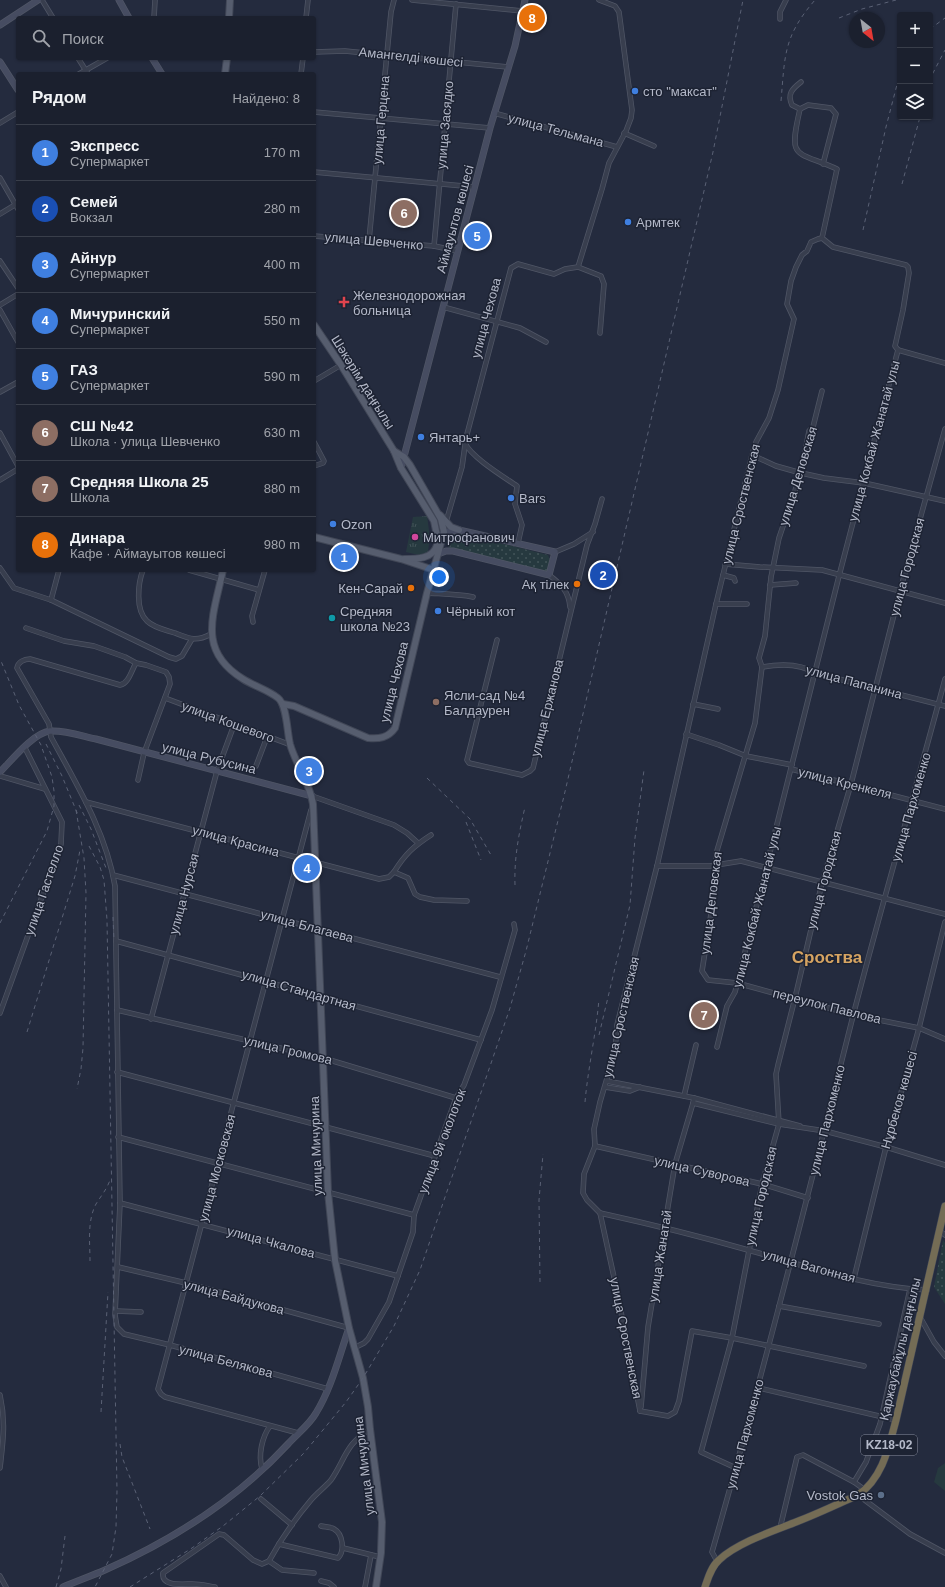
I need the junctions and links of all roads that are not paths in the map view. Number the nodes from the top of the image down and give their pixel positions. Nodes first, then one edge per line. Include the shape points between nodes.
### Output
1 (38, 0) edge
2 (42, 0) edge
3 (119, 0) edge
4 (155, 0) edge
5 (230, 0) edge
6 (308, 0) edge
7 (394, 0) edge
8 (412, 0) edge
9 (525, 0) edge
10 (599, 0) edge
11 (786, 0) edge
12 (456, 4) junction
13 (522, 11) junction
14 (52, 16) edge
15 (128, 16) edge
16 (154, 16) edge
17 (229, 16) edge
18 (306, 16) edge
19 (780, 19) dead end
20 (0, 24) edge
21 (316, 52) edge
22 (387, 55) junction
23 (79, 60) edge
24 (104, 60) edge
25 (153, 60) edge
26 (227, 60) edge
27 (302, 60) edge
28 (451, 61) junction
29 (1, 66) edge
30 (508, 67) junction
31 (87, 72) edge
32 (161, 72) edge
33 (225, 72) edge
34 (301, 72) edge
35 (801, 82) dead end
36 (16, 87) edge
37 (800, 109) junction
38 (316, 112) edge
39 (16, 113) edge
40 (494, 113) junction
41 (381, 118) junction
42 (0, 123) edge
43 (446, 123) junction
44 (490, 128) junction
45 (624, 134) junction
46 (654, 146) dead end
47 (617, 147) junction
48 (823, 164) junction
49 (316, 172) edge
50 (375, 177) junction
51 (0, 178) edge
52 (440, 184) junction
53 (474, 187) junction
54 (16, 202) edge
55 (16, 205) edge
56 (0, 214) edge
57 (316, 236) edge
58 (822, 238) junction
59 (369, 240) junction
60 (434, 246) junction
61 (458, 251) junction
62 (0, 261) edge
63 (578, 267) junction
64 (16, 285) edge
65 (16, 295) edge
66 (0, 305) edge
67 (443, 307) junction
68 (0, 310) edge
69 (496, 321) junction
70 (316, 328) edge
71 (600, 333) dead end
72 (16, 338) edge
73 (546, 342) dead end
74 (898, 350) junction
75 (945, 363) edge
76 (341, 365) junction
77 (316, 380) edge
78 (16, 383) edge
79 (822, 391) dead end
80 (0, 392) edge
81 (945, 429) edge
82 (0, 433) edge
83 (465, 442) junction
84 (316, 446) edge
85 (394, 451) junction
86 (752, 455) junction
87 (404, 457) junction
88 (16, 462) edge
89 (316, 465) edge
90 (401, 468) junction
91 (16, 470) edge
92 (800, 473) junction
93 (0, 480) edge
94 (864, 483) junction
95 (926, 496) junction
96 (602, 499) dead end
97 (945, 501) edge
98 (436, 511) junction
99 (446, 522) junction
100 (458, 530) junction
101 (593, 531) junction
102 (444, 532) junction
103 (316, 538) edge
104 (439, 542) junction
105 (518, 543) junction
106 (453, 551) junction
107 (555, 552) junction
108 (438, 554) junction
109 (401, 559) junction
110 (725, 564) junction
111 (0, 568) edge
112 (773, 568) junction
113 (434, 570) junction
114 (58, 572) edge
115 (142, 572) edge
116 (195, 572) edge
117 (223, 572) edge
118 (264, 572) edge
119 (550, 575) junction
120 (723, 575) junction
121 (839, 576) junction
122 (221, 580) junction
123 (735, 581) dead end
124 (796, 583) dead end
125 (770, 585) junction
126 (259, 590) junction
127 (900, 591) junction
128 (427, 593) junction
129 (473, 597) dead end
130 (51, 600) junction
131 (945, 602) edge
132 (716, 604) junction
133 (747, 604) dead end
134 (571, 611) junction
135 (253, 622) dead end
136 (26, 628) dead end
137 (211, 634) junction
138 (192, 640) junction
139 (496, 640) dead end
140 (136, 663) junction
141 (762, 667) junction
142 (815, 673) junction
143 (945, 679) edge
144 (876, 689) junction
145 (165, 698) junction
146 (283, 704) junction
147 (693, 704) junction
148 (938, 704) junction
149 (945, 706) edge
150 (718, 709) dead end
151 (234, 725) junction
152 (50, 731) junction
153 (686, 734) junction
154 (267, 737) junction
155 (291, 745) junction
156 (25, 748) junction
157 (144, 753) junction
158 (746, 756) junction
159 (256, 766) dead end
160 (792, 767) junction
161 (217, 771) junction
162 (0, 772) edge
163 (0, 776) edge
164 (138, 780) dead end
165 (851, 784) junction
166 (45, 789) junction
167 (312, 796) junction
168 (912, 800) junction
169 (86, 802) junction
170 (313, 804) junction
171 (945, 809) edge
172 (200, 831) junction
173 (431, 835) dead end
174 (418, 843) junction
175 (299, 858) junction
176 (316, 863) junction
177 (717, 865) junction
178 (657, 866) junction
179 (767, 868) junction
180 (394, 872) junction
181 (113, 875) junction
182 (822, 883) junction
183 (184, 893) junction
184 (885, 898) junction
185 (467, 901) dead end
186 (945, 914) edge
187 (282, 919) junction
188 (945, 922) edge
189 (514, 924) dead end
190 (319, 929) junction
191 (116, 941) junction
192 (168, 955) junction
193 (500, 977) junction
194 (267, 980) junction
195 (708, 980) joint
196 (737, 983) junction
197 (321, 997) junction
198 (795, 998) junction
199 (117, 1010) junction
200 (0, 1013) edge
201 (854, 1015) junction
202 (151, 1019) junction
203 (920, 1028) junction
204 (945, 1039) edge
205 (481, 1040) junction
206 (250, 1041) junction
207 (696, 1045) dead end
208 (717, 1047) dead end
209 (323, 1058) junction
210 (118, 1072) junction
211 (607, 1081) junction
212 (605, 1087) junction
213 (640, 1087) junction
214 (684, 1096) junction
215 (456, 1098) junction
216 (693, 1101) junction
217 (234, 1103) junction
218 (779, 1122) junction
219 (326, 1126) junction
220 (825, 1131) junction
221 (118, 1137) junction
222 (595, 1146) junction
223 (886, 1147) junction
224 (435, 1156) junction
225 (218, 1163) junction
226 (675, 1164) junction
227 (945, 1165) edge
228 (762, 1184) junction
229 (328, 1192) junction
230 (808, 1198) junction
231 (120, 1203) junction
232 (945, 1206) edge
233 (600, 1213) junction
234 (414, 1215) junction
235 (202, 1224) junction
236 (665, 1228) junction
237 (942, 1233) edge
238 (749, 1250) junction
239 (336, 1260) junction
240 (791, 1262) junction
241 (118, 1267) junction
242 (398, 1276) junction
243 (854, 1278) junction
244 (186, 1284) junction
245 (910, 1289) junction
246 (927, 1290) junction
247 (779, 1306) junction
248 (116, 1311) junction
249 (141, 1312) dead end
250 (920, 1317) junction
251 (879, 1324) dead end
252 (349, 1328) junction
253 (732, 1338) junction
254 (170, 1345) junction
255 (769, 1346) junction
256 (354, 1348) junction
257 (945, 1356) edge
258 (864, 1366) dead end
259 (759, 1388) junction
260 (328, 1389) junction
261 (0, 1395) edge
262 (640, 1411) junction
263 (881, 1416) junction
264 (896, 1420) junction
265 (270, 1426) junction
266 (370, 1429) junction
267 (298, 1433) junction
268 (0, 1468) edge
269 (736, 1468) junction
270 (262, 1470) junction
271 (854, 1482) junction
272 (862, 1493) junction
273 (261, 1499) dead end
274 (292, 1525) junction
275 (321, 1526) dead end
276 (780, 1528) junction
277 (279, 1544) junction
278 (343, 1548) junction
279 (945, 1553) edge
280 (371, 1555) junction
281 (380, 1557) junction
282 (269, 1561) junction
283 (717, 1561) junction
284 (314, 1573) dead end
285 (0, 1576) edge
286 (321, 1581) dead end
287 (6, 1587) edge
288 (63, 1587) edge
289 (215, 1587) edge
290 (334, 1587) edge
291 (365, 1587) edge
292 (376, 1587) edge
293 (705, 1587) edge

1 - 20 street
2 - 14 street
3 - 15 street
4 - 16 street
5 - 17 main road
6 - 18 street
7 - 22 street, улица Герцена
8 - 12 street
9 - 13 street, Аймауытов көшесі
10 - 45 street via 615,6 619,12 632,110
11 - 19 street via 780,12
12 - 13 street
12 - 28 street, улица Засядко
13 - 30 street, Аймауытов көшесі
21 - 22 street, Амангелді көшесі via 345,51
22 - 28 street, Амангелді көшесі
22 - 41 street, улица Герцена
23 - 31 street
24 - 31 street
25 - 32 street
26 - 33 main road
27 - 34 street
28 - 30 street, Амангелді көшесі
28 - 43 street, улица Засядко
29 - 36 street
30 - 40 street, Аймауытов көшесі
35 - 37 street via 793,88 790,95 792,104
37 - 48 street via 794,146 801,154
37 - 48 street via 811,105 831,108 836,114
38 - 41 street, улица Тельмана
39 - 42 street
40 - 44 street, Аймауытов көшесі
40 - 47 street, улица Тельмана
41 - 43 street, улица Тельмана
41 - 50 street, улица Герцена
43 - 44 street, улица Тельмана
43 - 52 street, улица Засядко
44 - 53 street, Аймауытов көшесі
45 - 46 street
45 - 47 street
47 - 63 street via 608,163
48 - 58 street via 837,169
49 - 50 street
50 - 52 street
50 - 59 street, улица Герцена
51 - 54 street
52 - 53 street
52 - 60 street, улица Засядко
53 - 61 street, Аймауытов көшесі
55 - 56 street
57 - 59 street, улица Шевченко
58 - 74 street, улица Кокбай Жанатай улы via 834,247 908,267 903,310 895,346
58 - 86 street, улица Сроственская via 811,242 802,255 791,282 788,304 794,319 773,409
59 - 60 street, улица Шевченко
60 - 61 street, улица Шевченко
61 - 67 street, Аймауытов көшесі
62 - 64 street
63 - 69 street, улица Чехова via 554,274 514,265
63 - 71 street via 601,276 604,280
65 - 66 street
67 - 69 street
67 - 87 street, Аймауытов көшесі
68 - 72 street
69 - 73 street via 520,328
69 - 83 street, улица Чехова
70 - 76 main road, Шәкәрім даңғылы
74 - 75 street
74 - 94 street, улица Кокбай Жанатай улы
76 - 77 street
76 - 85 main road, Шәкәрім даңғылы
78 - 80 street
79 - 92 street, улица Деповская via 813,427 809,431
81 - 95 street, улица Городская
82 - 88 street
83 - 99 street, улица Чехова via 462,467
83 - 105 street via 479,458 517,486 515,504 522,525
84 - 89 street via 324,460
85 - 87 main road, Шәкәрім даңғылы
85 - 90 main road, Шәкәрім даңғылы
86 - 92 street
86 - 110 street, улица Сроственская
87 - 90 street, Аймауытов көшесі
87 - 98 main road, Шәкәрім даңғылы
90 - 104 main road, Шәкәрім даңғылы via 434,521
91 - 93 street
92 - 94 street
92 - 112 street, улица Деповская via 779,538
94 - 95 street
94 - 121 street, улица Кокбай Жанатай улы
95 - 97 street
95 - 127 street, улица Городская
96 - 101 street
98 - 99 main road
98 - 102 main road, Шәкәрім даңғылы
99 - 100 main road
99 - 102 street, улица Чехова
100 - 102 street
100 - 105 street
101 - 107 street via 574,544
101 - 134 street via 587,545
102 - 104 main road, улица Чехова
103 - 109 main road
104 - 106 street
104 - 108 main road, улица Чехова
104 - 109 main road via 431,554 422,558
105 - 107 street
106 - 108 street
106 - 119 street
107 - 119 street
108 - 113 main road, улица Чехова
109 - 113 main road
110 - 112 street
110 - 120 street, улица Сроственская
111 - 130 street via 14,588
112 - 121 street via 822,570
112 - 125 street, улица Деповская
113 - 128 main road, улица Чехова
114 - 130 street
115 - 138 street via 139,597 141,613 146,620 154,626
116 - 122 street
117 - 122 main road
118 - 126 street
119 - 134 street via 567,593
120 - 123 street, улица Сроственская via 730,576
120 - 132 street, улица Сроственская
121 - 127 street
121 - 142 street, улица Кокбай Жанатай улы
122 - 126 street
122 - 137 main road
124 - 125 street
125 - 141 street, улица Деповская via 765,636 759,658
126 - 135 street via 252,616
127 - 131 street
127 - 144 street, улица Городская
128 - 129 street via 454,593
128 - 146 main road, улица Чехова via 392,733 378,739 368,738 294,706
130 - 138 street via 176,659 182,656
132 - 133 street
132 - 147 street, улица Сроственская
134 - 139 street, улица Ержанова via 533,768 522,775 469,763 467,760
136 - 140 street, улица Кошевого via 64,641 94,646
137 - 138 street
137 - 146 main road via 214,646 227,666 242,679 278,698
140 - 145 street, улица Кошевого via 166,672 171,681
140 - 152 street via 127,681 120,685 35,660 26,659 20,662 17,668 45,717
141 - 142 street, улица Папанина via 788,666 809,669
141 - 158 street, улица Деповская via 755,722
142 - 144 street, улица Папанина
142 - 160 street, улица Кокбай Жанатай улы
143 - 148 street, улица Пархоменко
144 - 148 street, улица Папанина
144 - 165 street, улица Городская
145 - 151 street, улица Кошевого
145 - 157 street, улица Кошевого
146 - 155 main road, улица Мичурина
147 - 150 street
147 - 153 street, улица Сроственская
148 - 149 street, улица Папанина
148 - 168 street, улица Пархоменко
151 - 154 street, улица Кошевого
151 - 161 street, улица Нурсая
152 - 156 street via 36,737
152 - 157 street, улица Рубусина via 70,733
152 - 169 street
153 - 158 street
153 - 178 street, улица Сроственская
154 - 155 street, улица Кошевого
154 - 159 street, улица Рубусина
155 - 167 main road, улица Мичурина
156 - 162 street
156 - 166 street, улица Гастелло
157 - 161 street, улица Рубусина
157 - 164 street, улица Кошевого
158 - 160 street
158 - 177 street, улица Деповская via 716,854
160 - 165 street, улица Кренкеля
160 - 179 street, улица Кокбай Жанатай улы
161 - 167 street, улица Рубусина
161 - 172 street, улица Нурсая
163 - 166 street
165 - 168 street, улица Кренкеля
165 - 182 street, улица Городская
166 - 200 street, улица Гастелло via 62,822 61,844
167 - 170 main road, улица Мичурина
167 - 174 street, улица Рубусина via 394,825
168 - 171 street, улица Кренкеля
168 - 184 street, улица Пархоменко
169 - 172 street, улица Красина
169 - 181 street via 99,828
170 - 175 street, улица Московская
170 - 176 main road, улица Мичурина
172 - 175 street, улица Красина
172 - 183 street, улица Нурсая
173 - 174 street
174 - 180 street via 405,855
175 - 176 street, улица Красина
175 - 187 street, улица Московская
176 - 180 street, улица Красина via 379,879 389,877
176 - 190 main road, улица Мичурина
177 - 178 street
177 - 179 street via 741,861
177 - 195 street, улица Деповская via 702,971
178 - 211 street, улица Сроственская via 617,1025 615,1051
179 - 182 street
179 - 196 street, улица Кокбай Жанатай улы
180 - 185 street via 408,878 415,894 420,897
181 - 183 street, улица Благаева
181 - 191 street
182 - 184 street
182 - 198 street, улица Городская
183 - 187 street, улица Благаева
183 - 192 street, улица Нурсая
184 - 186 street
184 - 201 street, улица Пархоменко
187 - 190 street, улица Благаева
187 - 194 street, улица Московская
188 - 203 street, Нұрбеков көшесі
189 - 193 street, улица 9й околоток via 515,930
190 - 193 street, улица Благаева
190 - 197 main road, улица Мичурина
191 - 192 street, улица Стандартная
191 - 199 street
192 - 194 street, улица Стандартная
192 - 202 street, улица Нурсая
193 - 205 street, улица 9й околоток
194 - 197 street, улица Стандартная
194 - 206 street, улица Московская
195 - 196 street, переулок Павлова
196 - 198 street, переулок Павлова
196 - 208 street, улица Кокбай Жанатай улы via 727,1006
197 - 205 street, улица Стандартная
197 - 209 main road, улица Мичурина
198 - 201 street, переулок Павлова
198 - 218 street, улица Городская via 776,1074
199 - 202 street, улица Громова
199 - 210 street
201 - 203 street, переулок Павлова
201 - 220 street, улица Пархоменко
202 - 206 street, улица Громова
203 - 204 street, переулок Павлова
203 - 223 street, Нұрбеков көшесі
205 - 215 street, улица 9й околоток via 464,1085
206 - 209 street, улица Громова
206 - 217 street, улица Московская
207 - 214 street
209 - 215 street, улица Громова
209 - 219 main road, улица Мичурина
210 - 217 street
210 - 221 street
211 - 212 street, улица Сроственская
211 - 213 street
212 - 213 street via 630,1091
212 - 222 street, улица Сроственская via 594,1129
213 - 214 street
214 - 216 street
215 - 224 street, улица 9й околоток
216 - 218 street
216 - 226 street, улица Жанатай
217 - 219 street
217 - 225 street, улица Московская
218 - 220 street
218 - 228 street, улица Городская
219 - 224 street
219 - 229 main road, улица Мичурина
220 - 223 street
220 - 230 street, улица Пархоменко
221 - 225 street
221 - 231 street
222 - 226 street, улица Суворова
222 - 233 street, улица Сроственская via 584,1174 583,1192
223 - 227 street
223 - 243 street, Нұрбеков көшесі
224 - 234 street, улица 9й околоток
225 - 229 street
225 - 235 street, улица Московская
226 - 228 street, улица Суворова
226 - 236 street, улица Жанатай
228 - 230 street, улица Суворова
228 - 238 street, улица Городская
229 - 234 street
229 - 239 main road, улица Мичурина
230 - 240 street, улица Пархоменко
231 - 235 street, улица Чкалова
231 - 241 street
232 - 237 highway, Қаржаубайұлы даңғылы / KZ18-02
233 - 236 street, улица Вагонная
233 - 262 street, улица Сроственская
234 - 242 street, улица 9й околоток via 413,1232
235 - 239 street, улица Чкалова
235 - 244 street, улица Московская
236 - 238 street, улица Вагонная
236 - 262 street, улица Жанатай via 648,1327
237 - 246 highway, Қаржаубайұлы даңғылы / KZ18-02
238 - 240 street, улица Вагонная
238 - 253 street, улица Городская
239 - 242 street, улица Чкалова
239 - 252 main road, улица Мичурина
240 - 243 street, улица Вагонная
240 - 247 street, улица Пархоменко
241 - 244 street, улица Байдукова
241 - 248 street
242 - 256 street, улица 9й околоток via 389,1302 368,1339
243 - 245 street, улица Вагонная
244 - 252 street, улица Байдукова
244 - 254 street, улица Московская
245 - 246 street, улица Вагонная
245 - 263 street
246 - 250 highway, Қаржаубайұлы даңғылы / KZ18-02
247 - 251 street
247 - 255 street, улица Пархоменко
248 - 249 street
248 - 254 street, улица Белякова via 117,1327 124,1334
250 - 257 street
250 - 264 highway, Қаржаубайұлы даңғылы / KZ18-02
252 - 256 main road, улица Мичурина
252 - 260 street
253 - 255 street
253 - 262 street via 692,1331 675,1412 668,1416
253 - 269 street, улица Городская via 701,1452
254 - 260 street, улица Белякова
254 - 265 street, улица Московская via 158,1389 164,1397
255 - 258 street
255 - 259 street, улица Пархоменко
256 - 266 main road, улица Мичурина via 363,1378
259 - 263 street
259 - 269 street, улица Пархоменко
260 - 267 street via 316,1414
261 - 268 street via 4,1415
263 - 264 street
263 - 271 street via 866,1462
264 - 272 highway, Қаржаубайұлы даңғылы / KZ18-02 via 881,1467 874,1480
265 - 267 street, улица Московская
265 - 270 street via 264,1435
266 - 274 street via 358,1436 347,1450 331,1480 311,1500
266 - 281 main road, улица Мичурина via 382,1522
267 - 270 street
269 - 283 street, улица Пархоменко via 712,1552
270 - 288 street via 222,1502 150,1549
271 - 272 street
271 - 276 street via 803,1455 797,1457
272 - 276 highway, Қаржаубайұлы даңғылы / KZ18-02
272 - 279 street via 910,1534
273 - 274 street
274 - 277 street
275 - 278 street via 334,1529
276 - 283 highway, Қаржаубайұлы даңғылы / KZ18-02 via 728,1552
277 - 278 street via 335,1558 341,1555
277 - 282 street
278 - 280 street
280 - 281 street
280 - 291 street
281 - 292 main road, улица Мичурина
282 - 284 street via 282,1570
282 - 289 street via 262,1564 253,1560 224,1535 219,1534 163,1573 162,1578 170,1586 192,1584
283 - 293 highway, Қаржаубайұлы даңғылы / KZ18-02
285 - 287 street
286 - 290 street

